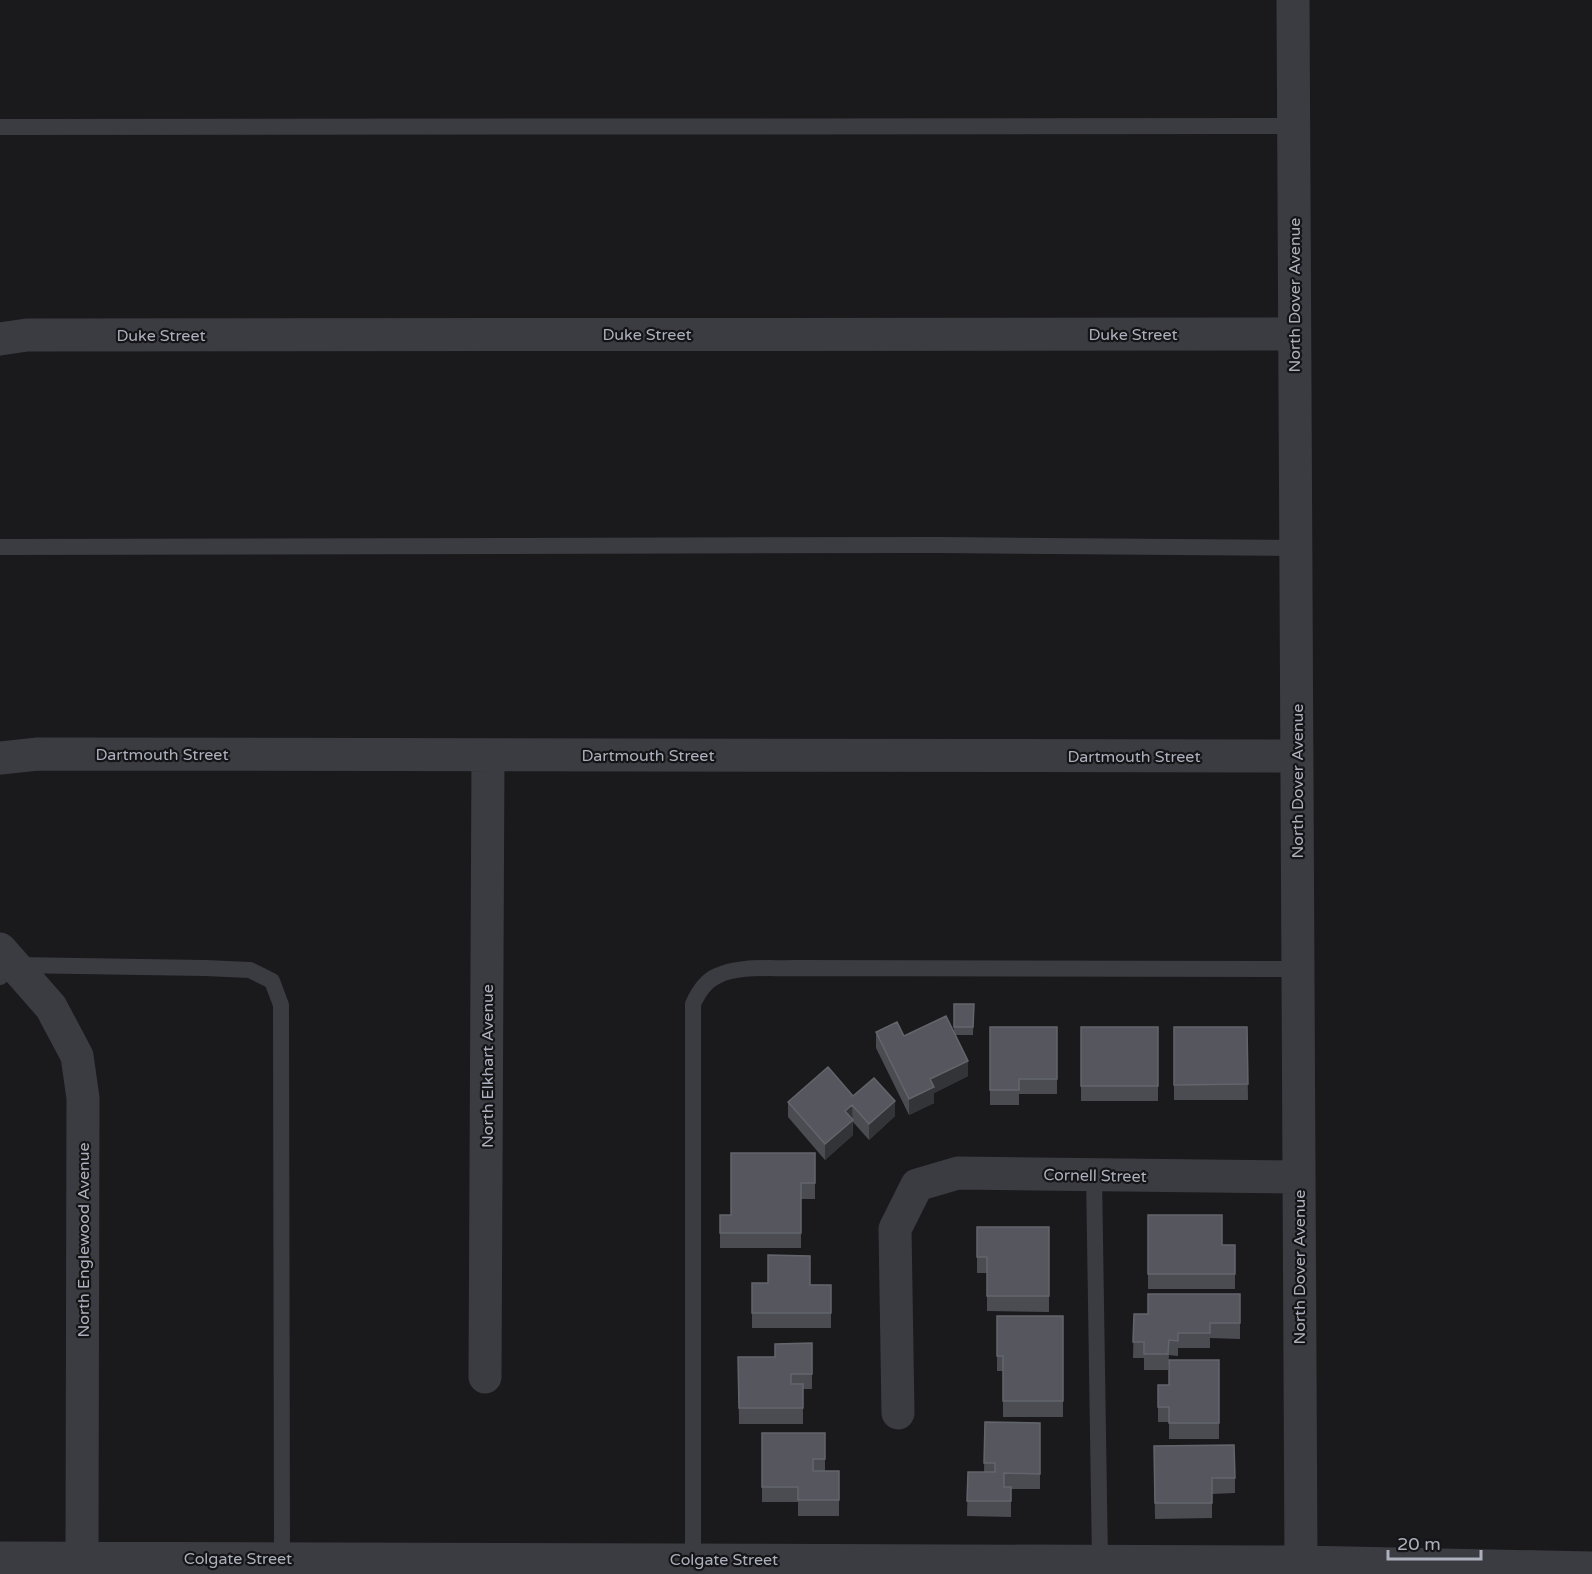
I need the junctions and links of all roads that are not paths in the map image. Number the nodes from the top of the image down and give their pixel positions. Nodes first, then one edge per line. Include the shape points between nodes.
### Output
1 (1293, 0) edge
2 (1293, 126) junction
3 (0, 127) edge
4 (1294, 334) junction
5 (0, 339) edge
6 (0, 547) edge
7 (1296, 548) junction
8 (488, 755) junction
9 (1296, 756) junction
10 (0, 758) edge
11 (5, 964) edge
12 (1298, 969) junction
13 (1094, 1175) junction
14 (1299, 1177) junction
15 (485, 1377) dead end
16 (897, 1413) dead end
17 (0, 1558) edge
18 (82, 1558) junction
19 (282, 1558) junction
20 (693, 1559) junction
21 (1100, 1561) junction
22 (1301, 1568) edge
23 (1592, 1568) edge

1 - 2 street, North Dover Avenue
2 - 3 lane
2 - 4 street, North Dover Avenue
4 - 5 street, Duke Street via 27,335
4 - 7 street, North Dover Avenue
6 - 7 lane
7 - 9 street, North Dover Avenue
8 - 9 street, Dartmouth Street
8 - 10 street, Dartmouth Street via 38,754
8 - 15 street, North Elkhart Avenue
9 - 12 street, North Dover Avenue
11 - 18 street, North Englewood Avenue via 51,1007 77,1056 83,1098
11 - 19 lane via 249,970 272,981 281,1005
12 - 14 street, North Dover Avenue
12 - 20 lane via 796,968 739,970 716,976 701,989 693,1004
13 - 14 street, Cornell Street
13 - 16 street, Cornell Street via 958,1173 917,1185 895,1229
13 - 21 lane
14 - 22 street, North Dover Avenue
17 - 18 street, Colgate Street
18 - 19 street, Colgate Street
19 - 20 street, Colgate Street
20 - 21 street, Colgate Street
21 - 22 street, Colgate Street
22 - 23 street, Colgate Street

